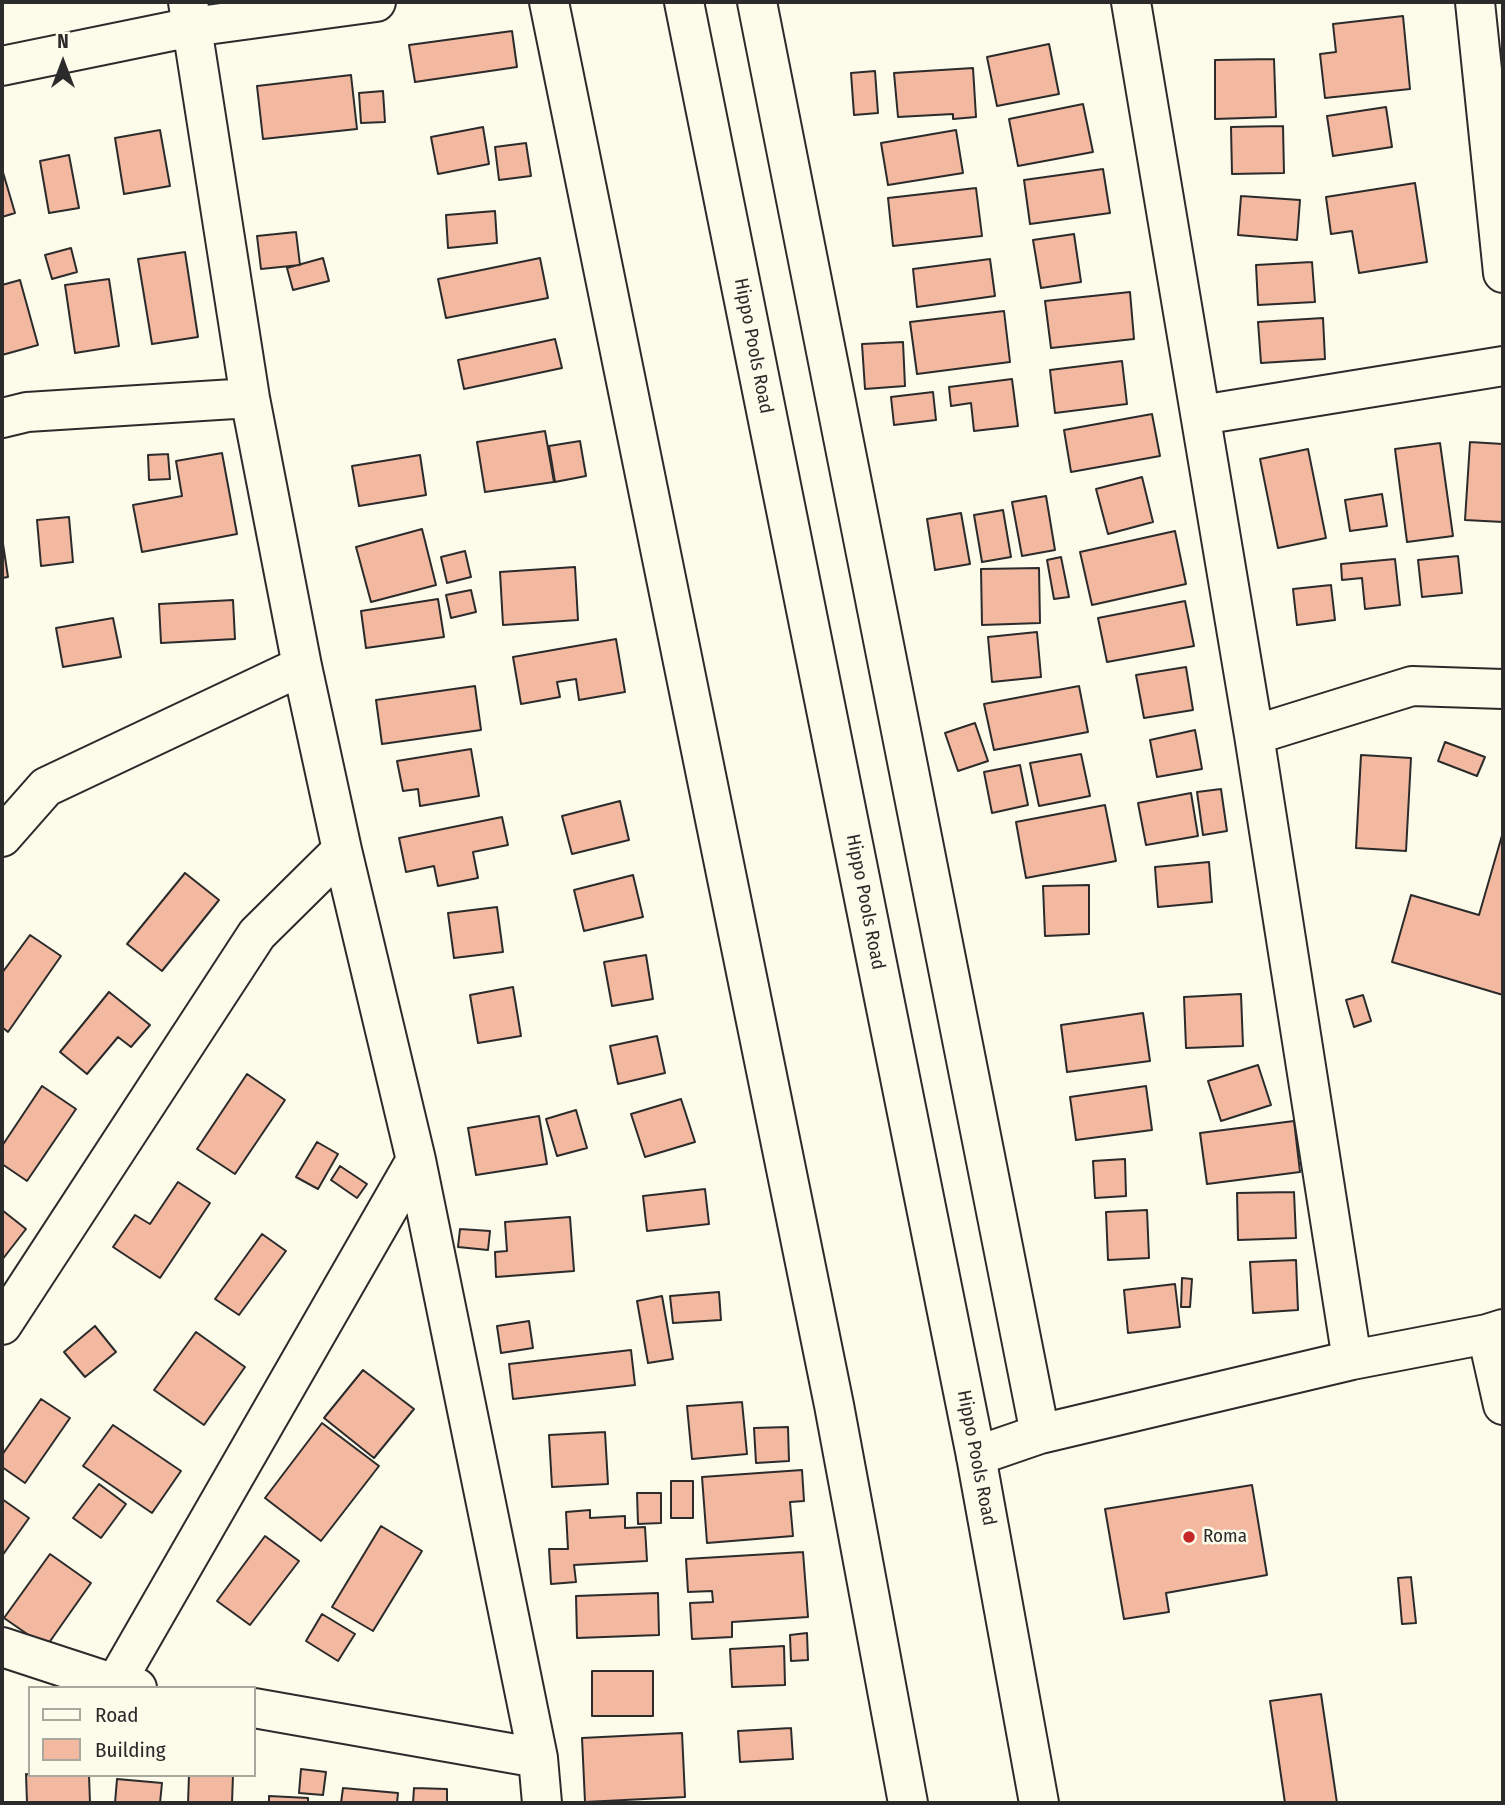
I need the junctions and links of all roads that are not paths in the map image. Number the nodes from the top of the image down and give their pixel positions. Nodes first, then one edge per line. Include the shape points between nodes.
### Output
1 (376, 2) edge
2 (549, 2) edge
3 (684, 2) edge
4 (757, 2) edge
5 (1131, 2) edge
6 (1475, 2) edge
7 (190, 14) edge
8 (2, 65) edge
9 (1503, 273) edge
10 (1503, 366) edge
11 (250, 398) junction
12 (1201, 415) junction
13 (2, 418) edge
14 (302, 666) junction
15 (1503, 689) edge
16 (1254, 735) junction
17 (2, 837) edge
18 (342, 850) junction
19 (416, 1160) junction
20 (2, 1325) edge
21 (1495, 1331) edge
22 (1352, 1360) junction
23 (1503, 1405) edge
24 (1040, 1434) junction
25 (976, 1455) junction
26 (2, 1647) edge
27 (126, 1686) edge
28 (256, 1708) edge
29 (538, 1758) junction
30 (542, 1803) edge
31 (908, 1803) edge
32 (1039, 1803) edge

1 - 7 street
2 - 31 street via 834,1405
3 - 25 street, Hippo Pools Road
4 - 24 street
5 - 12 street
6 - 9 street
7 - 8 street
7 - 11 street
10 - 12 street
11 - 13 street via 27,412
11 - 14 street
12 - 16 street
14 - 17 street via 46,787
14 - 18 street
15 - 16 street via 1412,686
16 - 22 street
18 - 19 street
18 - 20 street via 257,934
19 - 27 street
19 - 29 street
21 - 22 street
21 - 23 street
22 - 24 street
24 - 25 street
25 - 32 street, Hippo Pools Road
26 - 27 street
28 - 29 street
29 - 30 street

